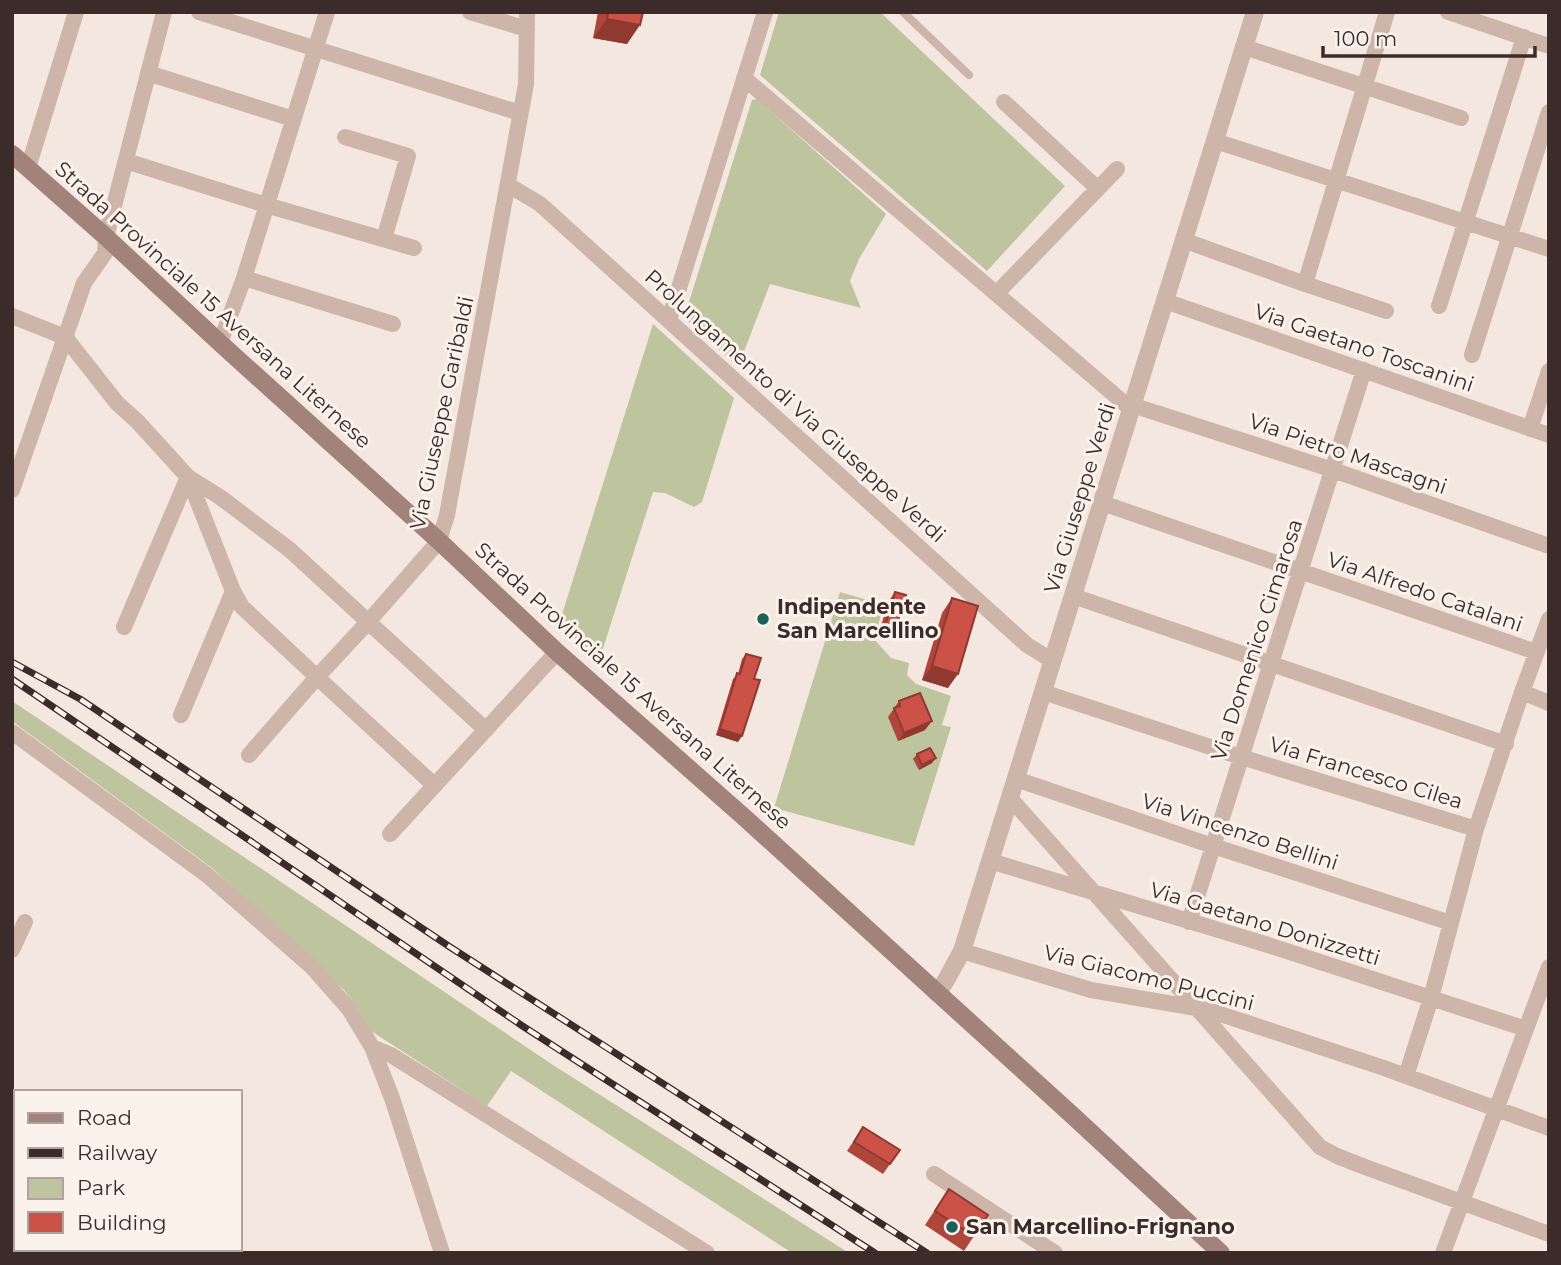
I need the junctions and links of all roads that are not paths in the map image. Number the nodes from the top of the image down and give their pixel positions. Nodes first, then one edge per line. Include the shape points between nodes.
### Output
1 (76, 12) edge
2 (164, 12) edge
3 (199, 12) edge
4 (327, 12) edge
5 (470, 12) edge
6 (765, 12) edge
7 (903, 12) edge
8 (1255, 12) edge
9 (1387, 12) edge
10 (1448, 12) edge
11 (527, 20) edge
12 (1524, 37) junction
13 (1549, 46) edge
14 (1244, 47) junction
15 (316, 49) junction
16 (148, 73) junction
17 (969, 75) dead end
18 (744, 78) junction
19 (1364, 88) junction
20 (1004, 102) dead end
21 (1549, 112) edge
22 (520, 114) junction
23 (293, 118) junction
24 (1461, 118) dead end
25 (345, 137) dead end
26 (1215, 141) junction
27 (12, 154) edge
28 (126, 161) junction
29 (28, 168) junction
30 (1117, 169) dead end
31 (1337, 181) junction
32 (507, 187) junction
33 (1098, 189) junction
34 (266, 205) junction
35 (1465, 223) junction
36 (106, 237) junction
37 (1509, 237) junction
38 (384, 239) junction
39 (1184, 240) junction
40 (414, 248) dead end
41 (1549, 249) edge
42 (244, 278) junction
43 (1305, 284) junction
44 (997, 293) junction
45 (1164, 301) junction
46 (1439, 306) dead end
47 (1386, 311) dead end
48 (13, 320) edge
49 (669, 320) junction
50 (393, 324) dead end
51 (65, 337) junction
52 (220, 343) junction
53 (1472, 355) dead end
54 (1364, 370) junction
55 (1549, 371) edge
56 (1131, 407) junction
57 (1530, 429) junction
58 (1549, 435) edge
59 (1333, 470) junction
60 (188, 477) junction
61 (12, 490) edge
62 (1102, 503) junction
63 (439, 541) junction
64 (1549, 546) edge
65 (1301, 571) junction
66 (233, 591) junction
67 (1073, 596) junction
68 (1549, 619) edge
69 (369, 622) junction
70 (124, 627) dead end
71 (557, 652) junction
72 (1536, 652) junction
73 (1053, 661) junction
74 (1271, 664) junction
75 (317, 677) junction
76 (1043, 692) junction
77 (1522, 692) junction
78 (1549, 703) edge
79 (181, 715) dead end
80 (486, 730) junction
81 (12, 732) edge
82 (1506, 744) junction
83 (249, 755) dead end
84 (1241, 757) junction
85 (1016, 779) junction
86 (434, 785) junction
87 (1010, 798) junction
88 (1476, 829) junction
89 (390, 834) dead end
90 (1213, 846) junction
91 (990, 861) junction
92 (1094, 893) junction
93 (25, 922) dead end
94 (1189, 922) junction
95 (1451, 923) junction
96 (12, 950) edge
97 (962, 950) junction
98 (1549, 967) edge
99 (937, 993) junction
100 (1431, 998) junction
101 (1194, 1006) junction
102 (1526, 1029) junction
103 (372, 1047) junction
104 (1405, 1076) junction
105 (1496, 1109) junction
106 (1549, 1128) edge
107 (934, 1174) dead end
108 (1461, 1202) junction
109 (1549, 1234) edge
110 (442, 1253) edge
111 (707, 1253) edge
112 (1055, 1253) edge
113 (1221, 1253) edge
114 (1443, 1253) edge

1 - 29 street
2 - 16 street
3 - 15 street
4 - 15 street
5 - 11 street
6 - 18 street
7 - 17 lane
8 - 14 street, Via Giuseppe Verdi
9 - 19 street
10 - 12 street
11 - 22 street, Via Giuseppe Garibaldi via 526,84
12 - 13 street
12 - 35 street
14 - 19 street
14 - 26 street, Via Giuseppe Verdi
15 - 22 street
15 - 23 street
16 - 23 street
16 - 28 street
18 - 44 street
18 - 49 street
19 - 24 street
19 - 31 street
20 - 33 street
21 - 37 street
22 - 32 street, Via Giuseppe Garibaldi
23 - 34 street
25 - 38 street via 408,156
26 - 31 street
26 - 39 street, Via Giuseppe Verdi
27 - 29 main road, Strada Provinciale 15 Aversana Liternese
28 - 34 street
28 - 36 street
29 - 36 main road, Strada Provinciale 15 Aversana Liternese
30 - 33 street
31 - 35 street
31 - 43 street
32 - 49 street, Prolungamento di Via Giuseppe Verdi via 540,204
32 - 63 street, Via Giuseppe Garibaldi
33 - 44 street
34 - 38 street
34 - 42 street
35 - 37 street
35 - 46 street
36 - 51 street via 106,253 84,283
36 - 52 main road, Strada Provinciale 15 Aversana Liternese
37 - 41 street
37 - 53 street
38 - 40 street
39 - 43 street
39 - 45 street, Via Giuseppe Verdi
42 - 50 street
42 - 52 street
43 - 47 street
44 - 56 street
45 - 54 street, Via Gaetano Toscanini
45 - 56 street, Via Giuseppe Verdi
48 - 51 street
49 - 73 street, Prolungamento di Via Giuseppe Verdi via 1027,645
51 - 60 street via 117,403
51 - 61 street
52 - 63 main road, Strada Provinciale 15 Aversana Liternese
54 - 57 street, Via Gaetano Toscanini
54 - 59 street, Via Domenico Cimarosa
55 - 57 street
56 - 59 street, Via Pietro Mascagni
56 - 62 street, Via Giuseppe Verdi
57 - 58 street, Via Gaetano Toscanini
59 - 64 street, Via Pietro Mascagni
59 - 65 street, Via Domenico Cimarosa
60 - 66 street
60 - 69 street via 290,550
60 - 70 street
62 - 65 street, Via Alfredo Catalani
62 - 67 street, Via Giuseppe Verdi
63 - 69 street, Via Giuseppe Garibaldi
63 - 71 main road, Strada Provinciale 15 Aversana Liternese
65 - 72 street, Via Alfredo Catalani
65 - 74 street, Via Domenico Cimarosa
66 - 75 street via 242,607
66 - 79 street
67 - 73 street, Via Giuseppe Verdi
67 - 74 street
68 - 72 street
69 - 75 street, Via Giuseppe Garibaldi
69 - 80 street
71 - 80 street
71 - 99 main road, Strada Provinciale 15 Aversana Liternese
72 - 77 street
73 - 76 street, Via Giuseppe Verdi
74 - 82 street
74 - 84 street, Via Domenico Cimarosa
75 - 83 street, Via Giuseppe Garibaldi
75 - 86 street
76 - 84 street, Via Francesco Cilea
76 - 85 street, Via Giuseppe Verdi
77 - 78 street
77 - 82 street
80 - 86 street
81 - 103 street via 216,883 312,967 349,1009
82 - 88 street
84 - 88 street, Via Francesco Cilea
84 - 90 street, Via Domenico Cimarosa
85 - 87 street, Via Giuseppe Verdi
85 - 90 street, Via Vincenzo Bellini
86 - 89 street
87 - 91 street, Via Giuseppe Verdi
87 - 92 street
88 - 95 street
90 - 94 street, Via Domenico Cimarosa
90 - 95 street, Via Vincenzo Bellini
91 - 92 street, Via Gaetano Donizzetti
91 - 97 street, Via Giuseppe Verdi
92 - 94 street, Via Gaetano Donizzetti
92 - 101 street
93 - 96 street
94 - 100 street, Via Gaetano Donizzetti
95 - 100 street
97 - 99 street, Via Giuseppe Verdi
97 - 101 street, Via Giacomo Puccini via 1091,990
98 - 102 street
99 - 113 main road, Strada Provinciale 15 Aversana Liternese
100 - 102 street, Via Gaetano Donizzetti
100 - 104 street
101 - 104 street, Via Giacomo Puccini
101 - 108 street via 1321,1147
102 - 105 street
103 - 110 street
103 - 111 street
104 - 105 street, Via Giacomo Puccini
105 - 106 street, Via Giacomo Puccini
105 - 108 street
107 - 112 street
108 - 109 street
108 - 114 street

